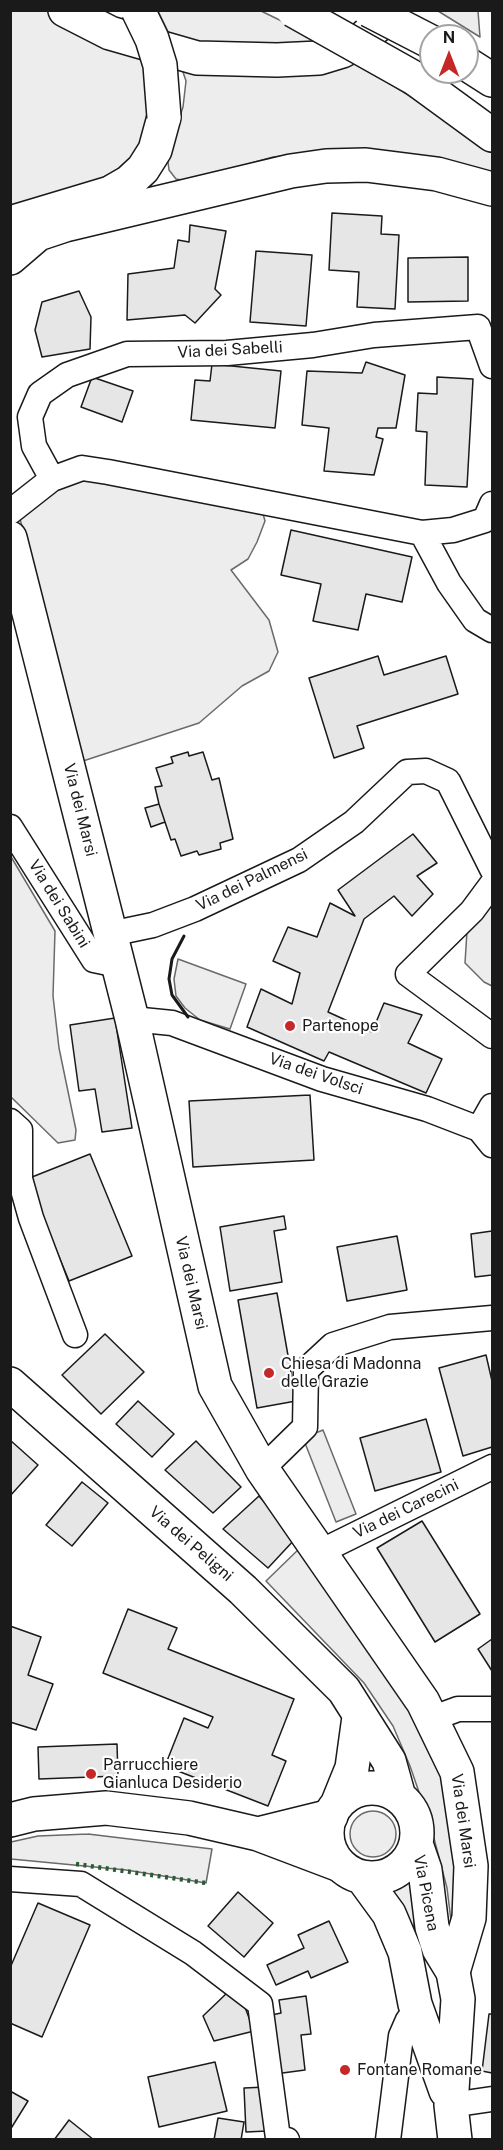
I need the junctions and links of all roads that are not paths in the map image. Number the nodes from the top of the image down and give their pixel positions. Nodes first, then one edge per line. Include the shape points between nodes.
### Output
1 (65, 10) edge
2 (138, 10) edge
3 (293, 10) edge
4 (369, 10) edge
5 (386, 10) edge
6 (419, 33) edge
7 (419, 35) edge
8 (479, 72) edge
9 (492, 80) edge
10 (492, 135) edge
11 (492, 189) edge
12 (10, 223) edge
13 (10, 258) edge
14 (492, 366) edge
15 (52, 479) junction
16 (492, 504) edge
17 (10, 512) edge
18 (422, 532) junction
19 (10, 538) edge
20 (492, 630) edge
21 (10, 827) edge
22 (492, 869) edge
23 (492, 884) edge
24 (110, 934) junction
25 (118, 965) junction
26 (132, 1019) junction
27 (492, 1036) edge
28 (492, 1106) edge
29 (10, 1121) edge
30 (486, 1137) edge
31 (492, 1318) edge
32 (75, 1335) dead end
33 (10, 1384) edge
34 (492, 1467) edge
35 (262, 1469) junction
36 (320, 1552) junction
37 (492, 1709) edge
38 (359, 1717) junction
39 (431, 1719) junction
40 (399, 1797) junction
41 (334, 1811) junction
42 (10, 1820) edge
43 (258, 1834) junction
44 (416, 1844) junction
45 (351, 1871) junction
46 (10, 1879) edge
47 (453, 1972) junction
48 (456, 2008) junction
49 (419, 2012) junction
50 (492, 2099) edge
51 (451, 2105) junction
52 (287, 2139) edge
53 (388, 2139) edge
54 (455, 2139) edge

1 - 5 main road via 110,33 197,58 277,60 319,58 342,51 378,25
2 - 12 main road, bridge via 160,65 164,117 155,150 143,169 110,193
3 - 10 main road, bridge via 414,78
4 - 7 main road, bridge
5 - 6 main road, bridge
8 - 9 main road
11 - 13 main road via 437,174 366,165 291,171 65,225 38,234
14 - 15 street, Via dei Sabelli via 478,327 227,353 127,354 67,375 40,394 30,417 34,446
15 - 17 street
15 - 18 street via 82,468
16 - 18 street via 485,520 453,530
18 - 20 street via 449,583 475,620
19 - 24 main road, Via dei Marsi
21 - 25 street, Via dei Sabini via 94,960
22 - 24 street, Via dei Palmensi via 448,781 426,771 407,772 354,822 299,860 195,909 153,925
23 - 27 street via 472,911 408,974
24 - 25 main road, Via dei Marsi
25 - 26 main road, Via dei Marsi
26 - 30 street, Via dei Volsci via 172,1023 322,1079 427,1109
26 - 35 main road, Via dei Marsi via 215,1386
28 - 30 street
29 - 32 street via 20,1130 20,1179 31,1218
31 - 35 street via 390,1327 333,1345 306,1370 305,1427
33 - 38 main road, Via dei Peligni via 243,1590 344,1690
34 - 36 street, Via dei Carecini
35 - 36 main road, Via dei Marsi
36 - 39 main road, Via dei Marsi
37 - 39 street via 458,1709
38 - 40 main road, Via dei Peligni via 389,1761
38 - 41 main road via 352,1768
39 - 47 main road, Via dei Marsi via 457,1772 471,1866 470,1918
40 - 41 main road via 387,1791 360,1790 347,1796
40 - 44 main road via 415,1818
41 - 43 main road
41 - 45 main road via 328,1842 332,1854
42 - 43 main road via 106,1808 189,1818
43 - 45 main road
44 - 45 main road via 402,1868 383,1876
44 - 47 main road, Via Picena via 425,1870 432,1927
45 - 49 main road, Via Picena via 389,1914 405,1952
46 - 52 street via 81,1884 193,1953 260,2004 278,2138
47 - 48 main road, Via Picena
48 - 49 main road via 451,2016 434,2022
48 - 51 main road, Via Picena
49 - 51 main road, Via Picena
49 - 53 street via 408,2019 401,2036
50 - 51 street
51 - 54 main road, Via Picena

